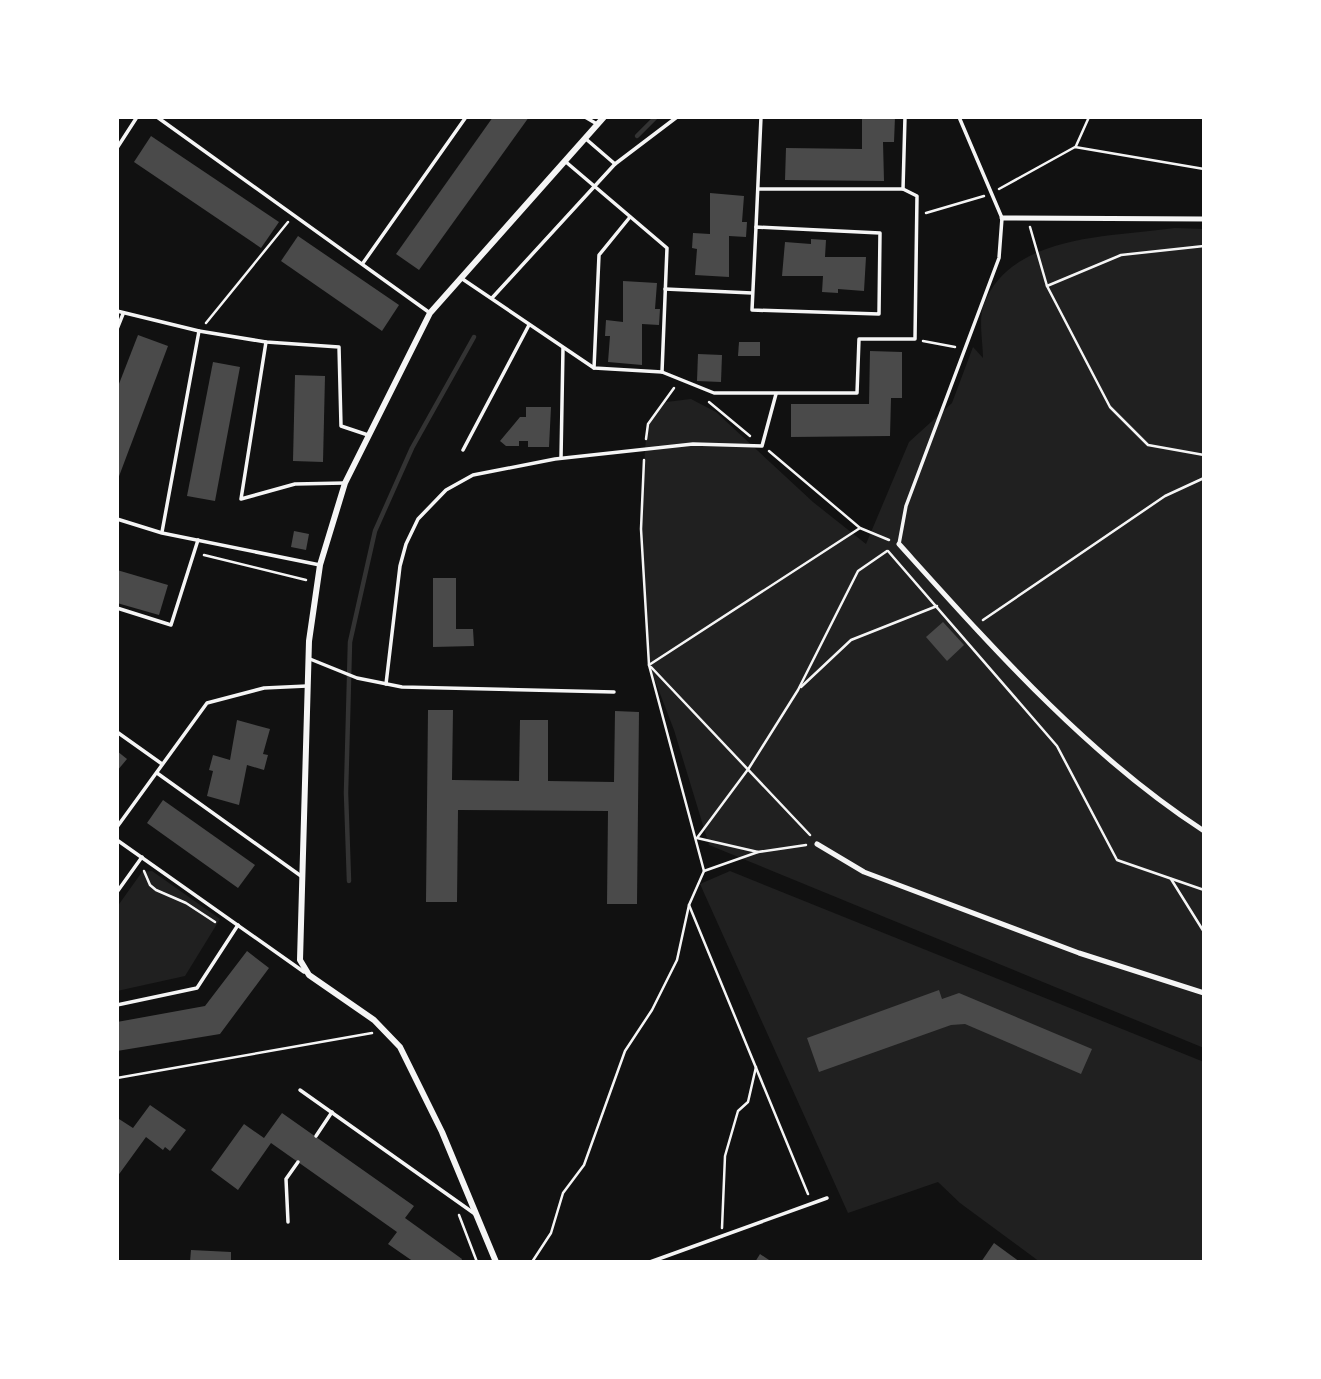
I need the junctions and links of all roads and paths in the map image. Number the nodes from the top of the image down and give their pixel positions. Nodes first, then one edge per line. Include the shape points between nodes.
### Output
1 (137, 117) edge
2 (157, 117) edge
3 (466, 117) edge
4 (584, 117) edge
5 (604, 117) edge
6 (677, 117) edge
7 (761, 117) edge
8 (905, 117) edge
9 (959, 117) edge
10 (1088, 117) edge
11 (597, 124) junction
12 (585, 138) junction
13 (1075, 146) junction
14 (117, 148) edge
15 (564, 161) junction
16 (615, 164) junction
17 (1204, 169) edge
18 (594, 186) junction
19 (758, 189) junction
20 (904, 189) junction
21 (990, 194) junction
22 (294, 214) junction
23 (917, 215) junction
24 (630, 217) junction
25 (1002, 218) junction
26 (1027, 218) junction
27 (1204, 219) edge
28 (756, 227) junction
29 (1204, 246) edge
30 (363, 263) junction
31 (460, 278) junction
32 (1047, 286) junction
33 (665, 289) junction
34 (752, 293) junction
35 (491, 299) junction
36 (117, 311) edge
37 (430, 313) junction
38 (123, 314) junction
39 (529, 324) junction
40 (117, 329) edge
41 (199, 331) junction
42 (915, 339) junction
43 (265, 342) junction
44 (563, 347) junction
45 (965, 349) junction
46 (594, 368) junction
47 (662, 372) junction
48 (681, 378) junction
49 (776, 393) junction
50 (702, 395) dead end
51 (368, 435) junction
52 (762, 446) junction
53 (645, 449) junction
54 (463, 450) dead end
55 (1204, 455) edge
56 (561, 458) junction
57 (1204, 478) edge
58 (345, 483) junction
59 (117, 519) edge
60 (860, 528) junction
61 (162, 533) junction
62 (198, 540) junction
63 (899, 544) junction
64 (194, 552) junction
65 (320, 565) junction
66 (316, 582) junction
67 (949, 599) junction
68 (936, 607) junction
69 (117, 608) edge
70 (976, 625) junction
71 (308, 658) junction
72 (649, 665) junction
73 (386, 684) junction
74 (307, 686) junction
75 (798, 690) junction
76 (614, 692) dead end
77 (117, 732) edge
78 (162, 764) junction
79 (749, 768) junction
80 (156, 773) junction
81 (117, 827) edge
82 (1204, 831) edge
83 (697, 838) junction
84 (117, 840) edge
85 (817, 844) junction
86 (758, 852) junction
87 (142, 857) junction
88 (704, 871) junction
89 (301, 876) junction
90 (1171, 879) junction
91 (1204, 890) edge
92 (117, 892) edge
93 (689, 905) junction
94 (238, 925) junction
95 (1204, 932) edge
96 (309, 975) junction
97 (1204, 993) edge
98 (117, 1005) edge
99 (386, 1030) junction
100 (756, 1067) junction
101 (117, 1078) edge
102 (300, 1090) dead end
103 (332, 1112) junction
104 (316, 1136) dead end
105 (298, 1162) dead end
106 (451, 1196) junction
107 (827, 1198) dead end
108 (812, 1204) junction
109 (475, 1214) junction
110 (288, 1222) dead end
111 (719, 1237) junction
112 (477, 1262) edge
113 (496, 1262) edge
114 (532, 1262) edge
115 (650, 1262) edge

1 - 14 lane
2 - 22 lane
3 - 30 lane
4 - 11 lane
5 - 11 street
6 - 16 lane
7 - 19 lane
8 - 20 lane
9 - 21 lane
10 - 13 path
11 - 12 street
12 - 15 street
12 - 16 lane
13 - 17 path
13 - 21 path
15 - 18 lane
15 - 31 street
16 - 18 lane
18 - 24 lane
18 - 35 lane
19 - 20 lane
19 - 28 lane
20 - 23 lane via 917,196
21 - 23 path
21 - 25 lane
22 - 30 lane
22 - 41 path
23 - 42 lane
24 - 33 lane via 667,247
24 - 46 lane via 599,256
25 - 26 street
25 - 45 lane via 999,258
26 - 27 street
26 - 32 path
28 - 34 lane
28 - 34 lane via 880,233 879,314 752,310
29 - 32 path via 1121,255
30 - 37 lane
31 - 35 lane
31 - 37 street
32 - 55 path via 1110,407 1148,445
33 - 34 lane
33 - 47 lane
35 - 39 lane
36 - 38 lane
37 - 51 street
38 - 40 lane
38 - 41 lane
39 - 44 lane
39 - 54 lane
41 - 43 lane
41 - 61 lane
42 - 45 path
42 - 49 lane via 859,339 857,393
43 - 51 lane via 339,347 341,426
43 - 58 lane via 241,499 295,484
44 - 46 lane
44 - 56 lane
45 - 63 lane via 906,506
46 - 47 lane
47 - 48 lane
48 - 49 lane via 713,393
48 - 53 path via 648,424
49 - 52 lane
50 - 52 path
51 - 58 street
52 - 53 lane via 693,444
52 - 60 path
53 - 56 lane
53 - 72 path via 641,529
56 - 73 lane via 473,475 446,490 418,519 400,566
57 - 70 path via 1165,496
58 - 65 street
59 - 61 lane
60 - 63 path
60 - 72 path
61 - 62 lane
62 - 64 lane
62 - 65 lane
63 - 67 street
64 - 66 path
64 - 69 lane via 171,625
65 - 66 street
66 - 71 street
67 - 68 path
67 - 70 street
68 - 75 path via 851,640
68 - 75 path via 888,551 858,571
68 - 90 path via 1057,746 1117,860
70 - 82 street via 1013,668 1095,747
71 - 73 lane
71 - 74 street
72 - 79 path
72 - 83 path
73 - 76 lane
74 - 78 lane via 264,688 206,703
74 - 89 street
75 - 79 path
77 - 78 lane
78 - 80 lane
79 - 83 path
79 - 85 path
80 - 81 lane
80 - 89 lane
83 - 86 path
83 - 88 path
84 - 87 lane
85 - 86 path
85 - 97 street via 877,877 1079,953
86 - 88 path
87 - 92 lane
87 - 94 lane
87 - 94 path via 145,875 156,890 223,926
88 - 93 path
89 - 96 street via 299,956
90 - 91 path
90 - 95 path
93 - 100 path
93 - 114 path via 677,960 625,1051 584,1165 563,1193 551,1233
94 - 96 lane
94 - 98 lane via 197,988
96 - 99 street
99 - 101 path
99 - 109 street via 400,1047
100 - 108 path
100 - 111 path via 748,1102 738,1111 724,1156
102 - 103 lane
103 - 104 lane
103 - 106 lane
105 - 110 lane via 286,1179
106 - 109 lane
106 - 112 path
107 - 108 lane
108 - 111 lane
109 - 113 street
111 - 115 lane

